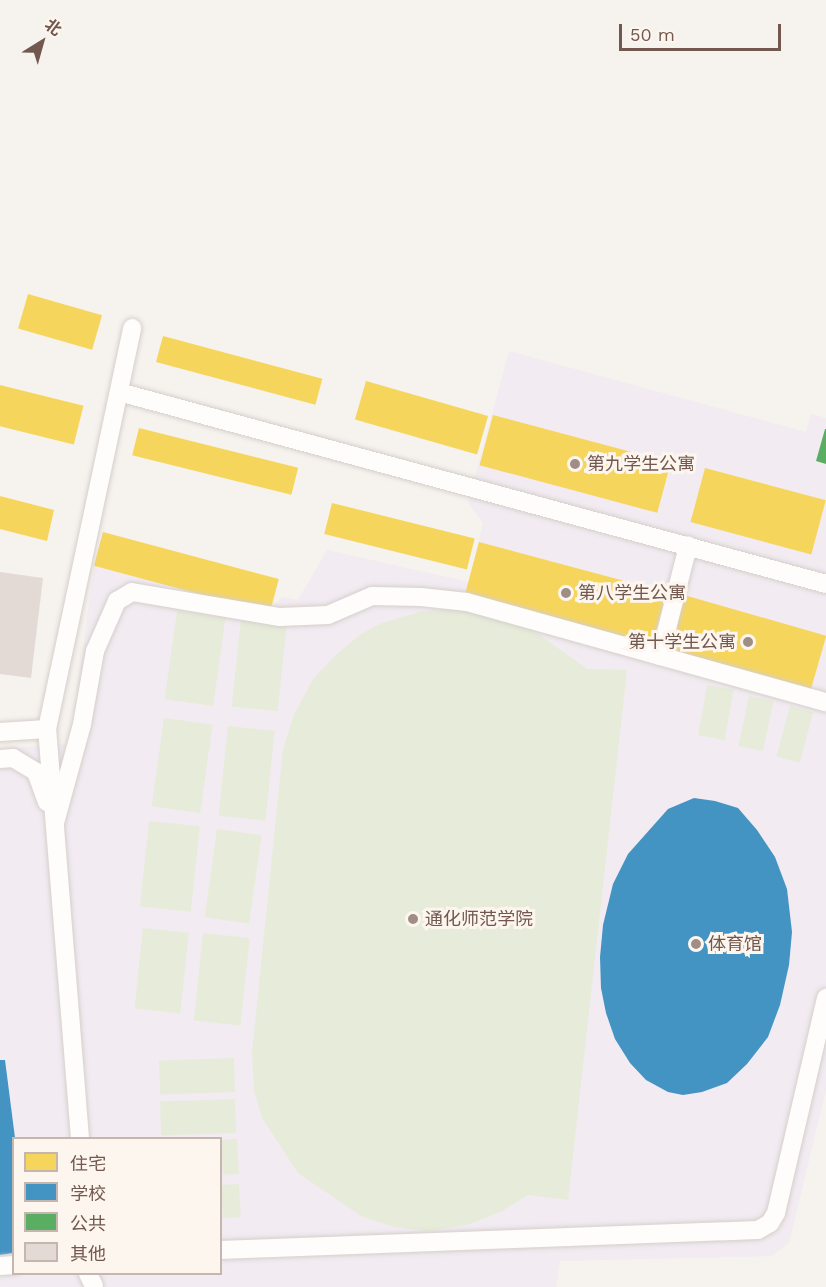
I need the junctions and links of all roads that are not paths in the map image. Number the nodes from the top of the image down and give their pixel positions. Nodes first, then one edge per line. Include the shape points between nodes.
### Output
1 (132, 328) dead end
2 (119, 392) junction
3 (688, 546) junction
4 (826, 584) edge
5 (660, 656) junction
6 (826, 702) edge
7 (47, 729) junction
8 (0, 732) edge
9 (0, 759) edge
10 (55, 823) junction
11 (826, 998) edge
12 (80, 1137) edge
13 (222, 1250) edge

1 - 2 street
2 - 3 street
2 - 7 street
3 - 4 street
3 - 5 street
5 - 6 street
5 - 10 street via 467,602 372,596 328,615 280,617 132,592 117,601 95,651 82,724
7 - 8 street
7 - 10 street
9 - 10 street via 13,758 36,772
10 - 12 street
11 - 13 street via 776,1213 770,1223 758,1230

